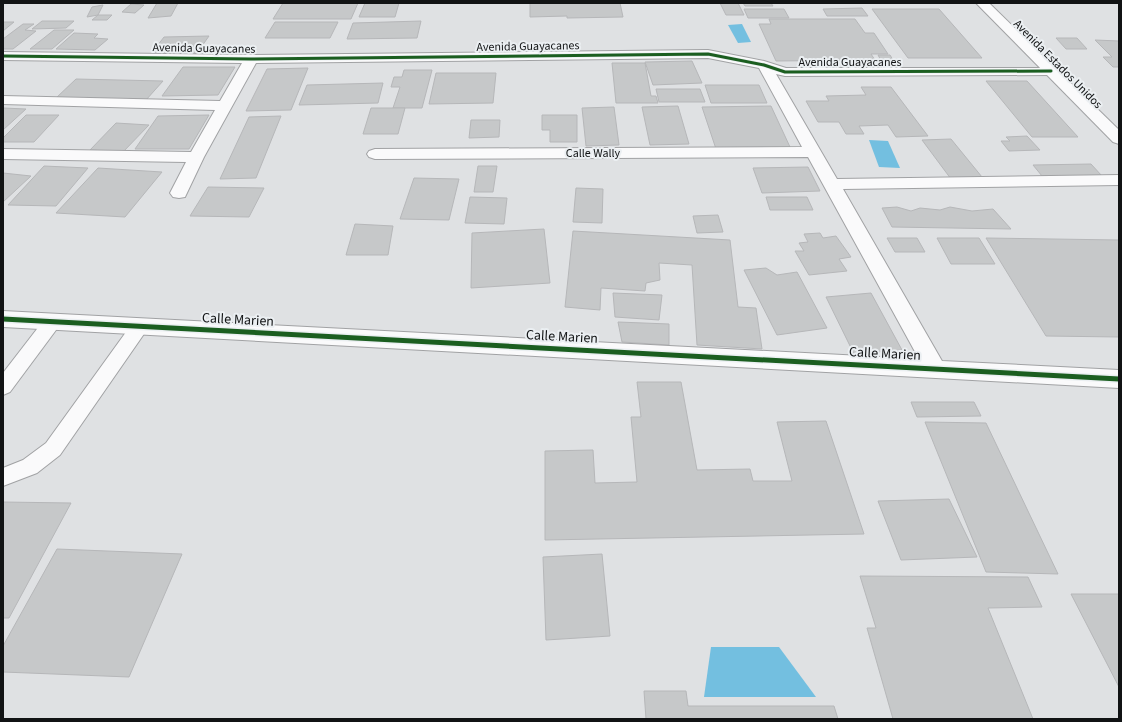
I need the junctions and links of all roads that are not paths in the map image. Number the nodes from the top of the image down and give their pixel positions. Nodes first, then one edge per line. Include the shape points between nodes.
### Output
1 (982, 3) edge
2 (3, 56) edge
3 (251, 59) junction
4 (764, 65) junction
5 (1051, 71) junction
6 (3, 100) edge
7 (224, 106) junction
8 (1119, 139) edge
9 (812, 152) junction
10 (3, 154) edge
11 (375, 154) dead end
12 (196, 157) junction
13 (1119, 180) edge
14 (831, 184) junction
15 (178, 193) dead end
16 (3, 318) edge
17 (53, 321) junction
18 (140, 326) junction
19 (935, 368) junction
20 (1119, 379) edge
21 (3, 388) edge
22 (3, 477) edge

1 - 5 street, Avenida Estados Unidos
2 - 3 street, Avenida Guayacanes
3 - 4 street, Avenida Guayacanes via 708,54
3 - 7 street
4 - 5 street, Avenida Guayacanes via 785,72
4 - 9 street
5 - 8 street, Avenida Estados Unidos
6 - 7 street
7 - 12 street
9 - 11 street, Calle Wally
9 - 14 street
10 - 12 street
12 - 15 street
13 - 14 street
14 - 19 street
16 - 17 street, Calle Marien
17 - 18 street, Calle Marien
17 - 21 lane
18 - 19 street, Calle Marien
18 - 22 lane via 53,449 30,467
19 - 20 street, Calle Marien

